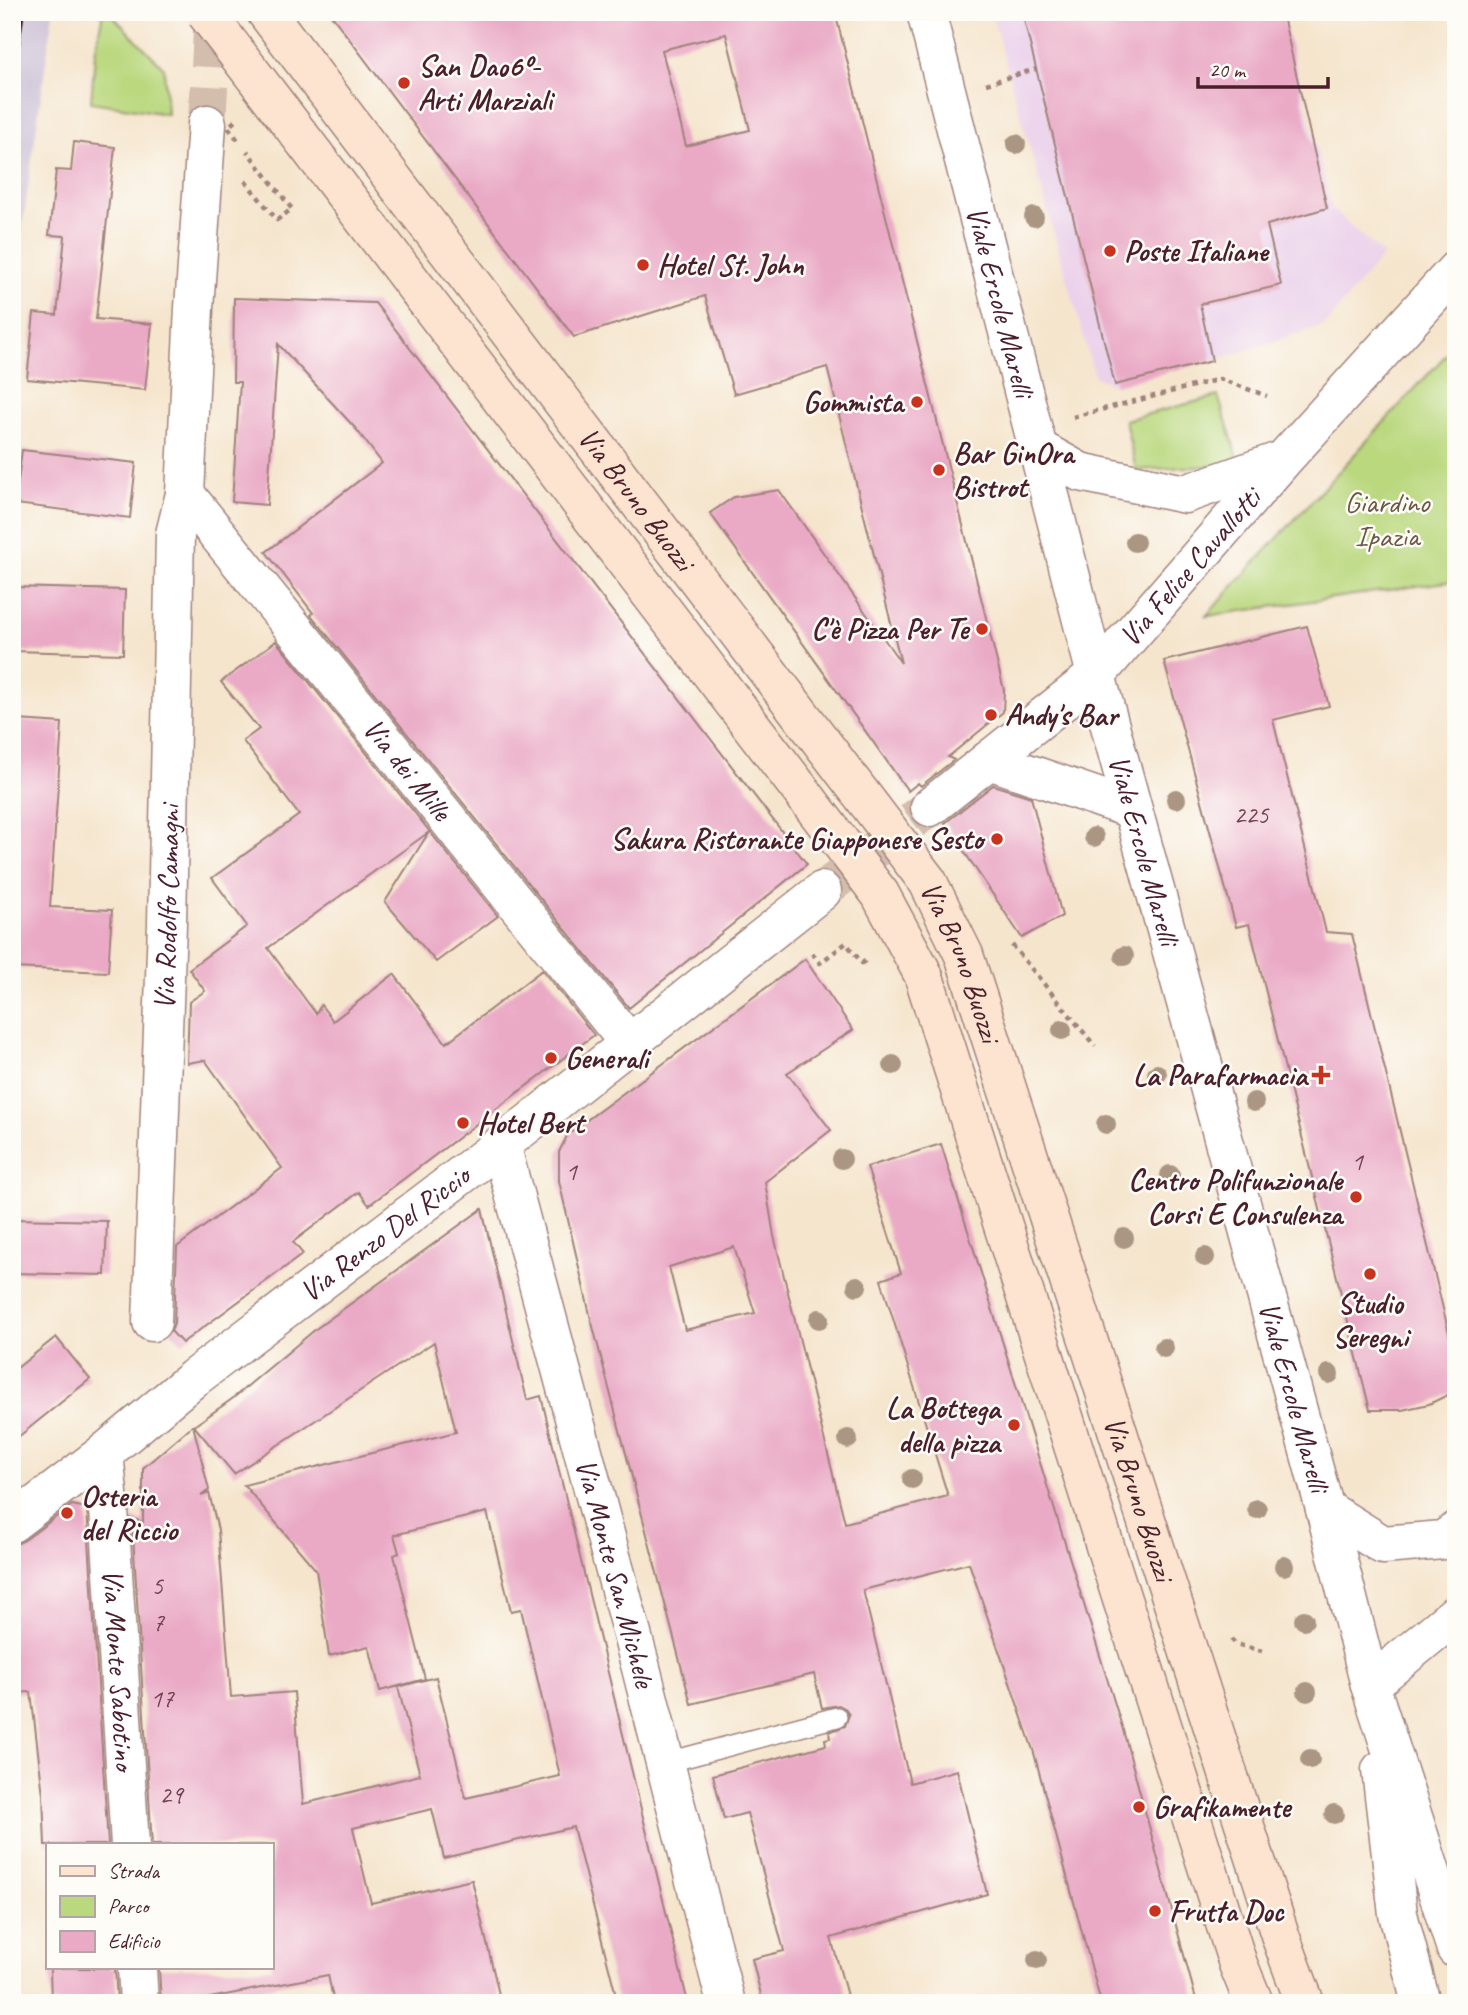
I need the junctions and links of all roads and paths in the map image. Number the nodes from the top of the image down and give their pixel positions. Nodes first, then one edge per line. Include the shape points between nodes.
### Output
1 (205, 12) edge
2 (267, 12) edge
3 (926, 12) edge
4 (1036, 69) dead end
5 (948, 95) junction
6 (222, 132) joint
7 (243, 179) dead end
8 (1456, 270) edge
9 (1267, 396) dead end
10 (1034, 438) junction
11 (1283, 460) junction
12 (185, 494) junction
13 (1096, 675) junction
14 (989, 761) junction
15 (930, 807) tunnel mouth
16 (1132, 809) junction
17 (822, 891) tunnel mouth
18 (1012, 945) dead end
19 (871, 956) dead end
20 (820, 963) dead end
21 (629, 1044) junction
22 (1094, 1046) dead end
23 (501, 1145) junction
24 (152, 1322) dead end
25 (104, 1453) junction
26 (1325, 1508) junction
27 (12, 1523) edge
28 (1456, 1531) edge
29 (1456, 1614) edge
30 (1226, 1634) dead end
31 (1262, 1651) dead end
32 (1370, 1685) junction
33 (837, 1717) dead end
34 (665, 1763) junction
35 (130, 1843) edge
36 (1398, 1913) junction
37 (1456, 1950) edge
38 (137, 1969) edge
39 (1306, 2002) edge
40 (139, 2003) edge
41 (726, 2003) edge
42 (1254, 2003) edge
43 (1393, 2003) edge
44 (1421, 2003) edge

1 - 42 main road, Via Bruno Buozzi, bridge via 880,894 923,974
2 - 39 main road, Via Bruno Buozzi via 928,882 964,955 1281,1938
3 - 5 street, Viale Ercole Marelli
4 - 5 path
5 - 10 street, Viale Ercole Marelli
6 - 7 path via 292,209 277,220
6 - 12 street, Via Rodolfo Camagni via 194,308
8 - 11 street, Via Felice Cavallotti
9 - 10 path via 1220,379
10 - 11 street, Via Felice Cavallotti via 1080,472 1185,495
10 - 13 street, Viale Ercole Marelli
11 - 13 street, Via Felice Cavallotti
12 - 21 street, Via dei Mille
12 - 24 street, Via Rodolfo Camagni via 175,534
13 - 14 street
13 - 16 street, Viale Ercole Marelli
14 - 15 street
14 - 16 street
16 - 26 street, Viale Ercole Marelli
17 - 21 street, Via Renzo Del Riccio
18 - 22 path
19 - 20 path via 862,963 846,943
21 - 23 street, Via Renzo Del Riccio
23 - 25 street, Via Renzo Del Riccio via 194,1378
23 - 34 street, Via Monte San Michele
25 - 27 street, Via Renzo Del Riccio
25 - 35 street, Via Monte Sabotino
26 - 28 street via 1383,1545 1443,1540
26 - 32 street, Viale Ercole Marelli
29 - 32 street
30 - 31 path via 1236,1644
32 - 36 street, Viale Ercole Marelli
32 - 37 street, Viale Ercole Marelli
33 - 34 lane
34 - 41 street, Via Monte San Michele
36 - 43 street, Viale Ercole Marelli
36 - 44 street, Viale Ercole Marelli
38 - 40 street

